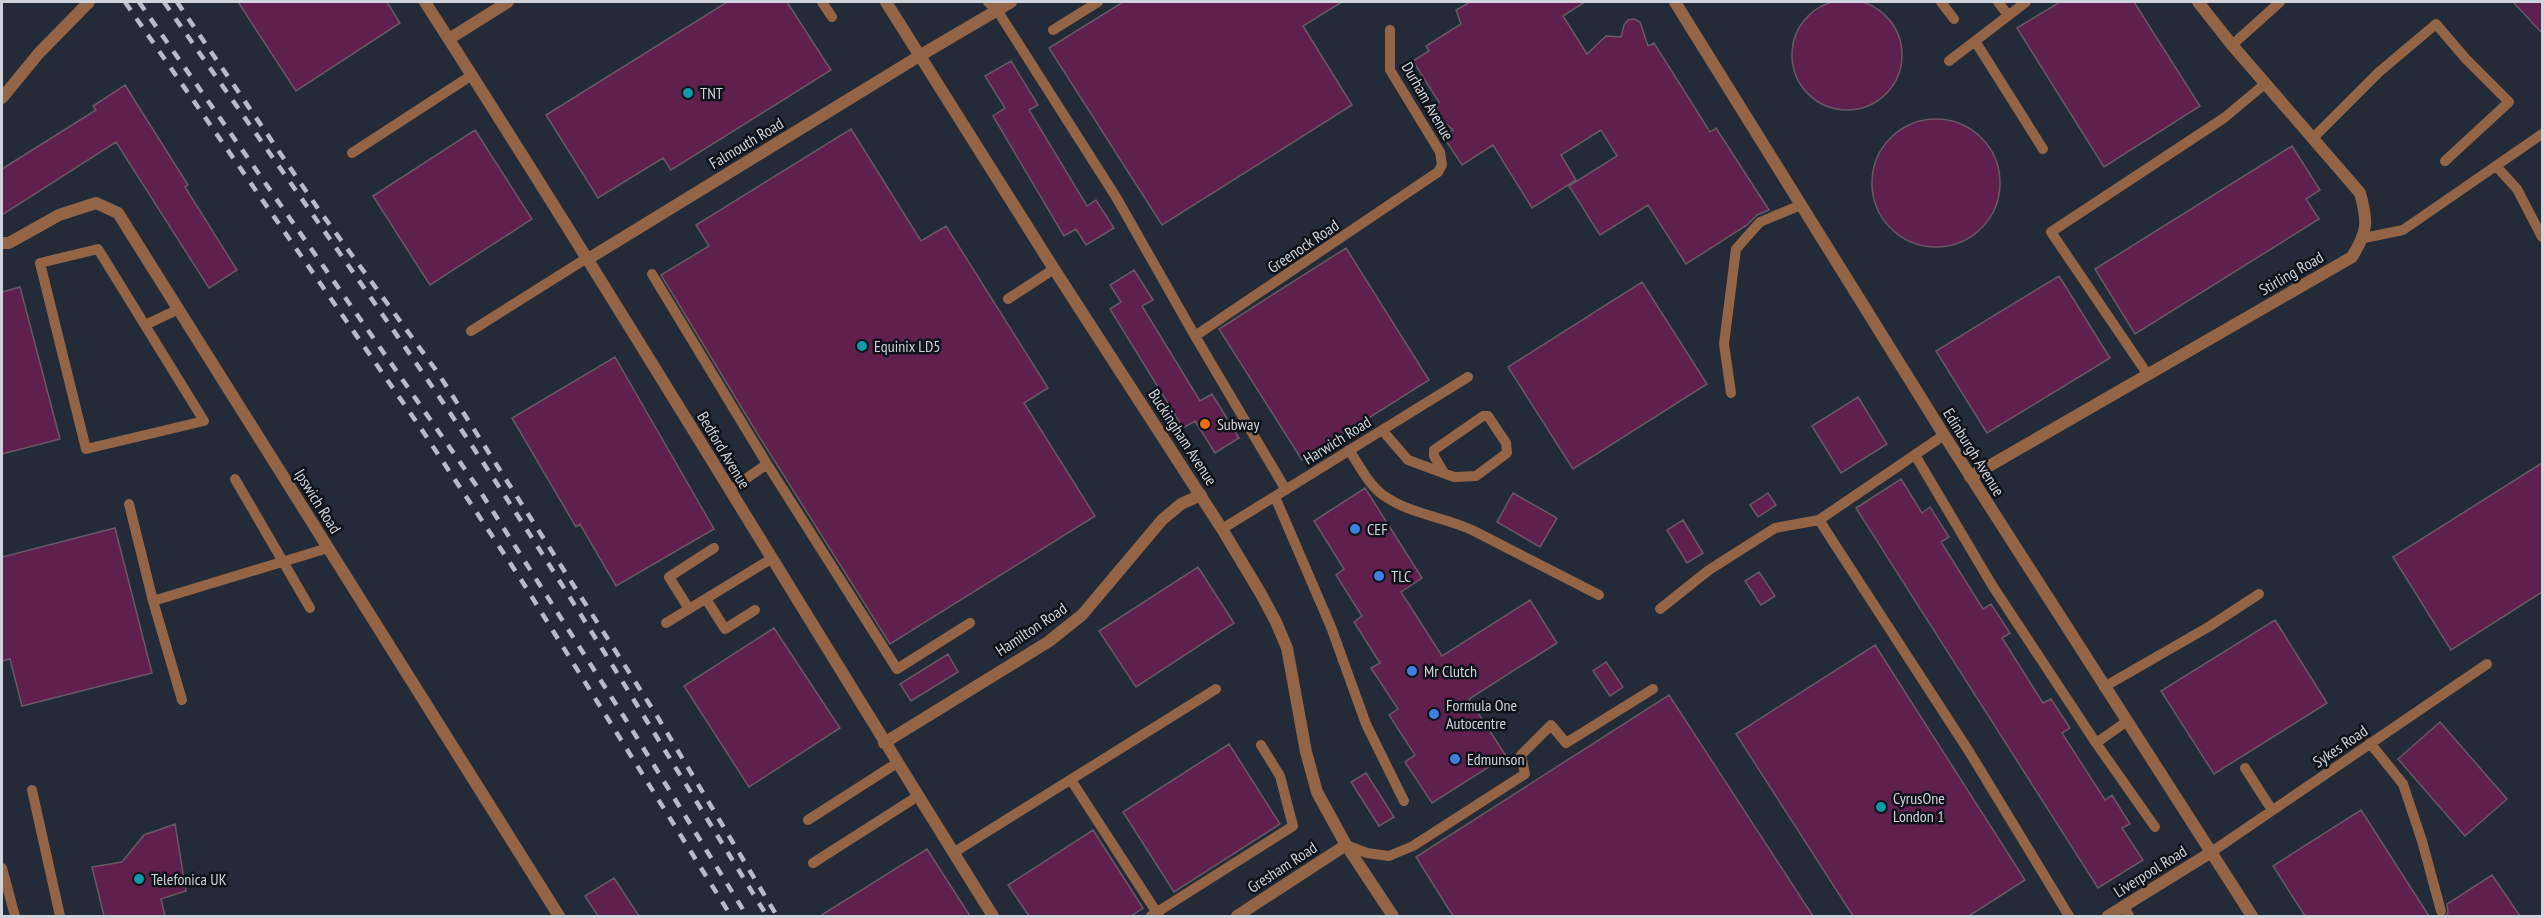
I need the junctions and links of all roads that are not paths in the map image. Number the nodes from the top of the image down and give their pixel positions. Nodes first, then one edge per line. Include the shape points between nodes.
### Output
1 (425, 2) edge
2 (508, 2) edge
3 (822, 2) edge
4 (886, 2) edge
5 (1011, 2) edge
6 (1098, 2) edge
7 (1675, 2) edge
8 (1941, 2) edge
9 (1998, 2) edge
10 (2026, 2) edge
11 (2198, 2) edge
12 (2280, 2) edge
13 (86, 5) edge
14 (992, 6) edge
15 (2008, 15) junction
16 (832, 17) dead end
17 (1954, 19) dead end
18 (1053, 30) dead end
19 (1390, 30) dead end
20 (449, 39) junction
21 (1975, 41) junction
22 (2232, 45) junction
23 (921, 55) junction
24 (1949, 61) dead end
25 (472, 75) junction
26 (2266, 83) junction
27 (2, 98) edge
28 (2542, 134) edge
29 (2313, 138) junction
30 (2043, 149) dead end
31 (352, 153) dead end
32 (2445, 161) dead end
33 (2496, 166) junction
34 (1428, 181) joint
35 (1801, 205) junction
36 (2542, 237) edge
37 (2364, 238) junction
38 (2, 243) edge
39 (588, 258) junction
40 (1054, 269) junction
41 (652, 274) dead end
42 (1008, 299) dead end
43 (179, 309) junction
44 (145, 325) junction
45 (471, 332) dead end
46 (1195, 336) junction
47 (2148, 375) junction
48 (1467, 377) dead end
49 (1731, 393) dead end
50 (1382, 430) junction
51 (1944, 435) junction
52 (1349, 450) junction
53 (1915, 455) junction
54 (767, 464) junction
55 (1444, 473) junction
56 (1970, 477) junction
57 (235, 479) dead end
58 (730, 490) junction
59 (1286, 490) junction
60 (1201, 495) junction
61 (1275, 497) junction
62 (129, 504) dead end
63 (1819, 520) junction
64 (1222, 529) junction
65 (328, 548) junction
66 (714, 548) dead end
67 (771, 559) junction
68 (284, 561) junction
69 (2259, 594) dead end
70 (1599, 595) dead end
71 (706, 599) junction
72 (153, 601) junction
73 (310, 608) dead end
74 (689, 609) junction
75 (1660, 609) dead end
76 (754, 610) dead end
77 (970, 623) dead end
78 (666, 624) dead end
79 (2487, 664) dead end
80 (2104, 687) junction
81 (1216, 689) dead end
82 (1653, 689) dead end
83 (182, 700) dead end
84 (2126, 722) junction
85 (884, 742) junction
86 (2096, 743) junction
87 (2370, 743) junction
88 (1261, 745) dead end
89 (897, 763) junction
90 (2245, 768) dead end
91 (1071, 780) junction
92 (32, 790) dead end
93 (918, 796) junction
94 (1404, 801) dead end
95 (2272, 810) junction
96 (808, 820) dead end
97 (2155, 827) dead end
98 (1346, 845) junction
99 (953, 852) junction
100 (2210, 853) junction
101 (813, 863) dead end
102 (2, 868) edge
103 (2440, 911) dead end
104 (2126, 912) edge
105 (1156, 915) edge
106 (15, 916) edge
107 (60, 916) edge
108 (559, 916) edge
109 (993, 916) edge
110 (1237, 916) edge
111 (1393, 916) edge
112 (2069, 916) edge
113 (2108, 916) edge
114 (2252, 916) edge

1 - 20 street, Bedford Avenue
2 - 20 street
3 - 16 lane
4 - 23 street, Buckingham Avenue
5 - 14 street, Falmouth Road
6 - 18 lane
7 - 35 street, Edinburgh Avenue
8 - 17 lane
9 - 15 lane
10 - 15 lane
11 - 22 street
12 - 22 lane
13 - 27 street via 39,52
14 - 23 street, Falmouth Road
14 - 46 lane via 1116,196
15 - 21 lane
19 - 34 lane, Durham Avenue via 1389,60 1394,78 1440,152 1442,165
20 - 25 street, Bedford Avenue
21 - 24 lane
21 - 30 lane
22 - 26 street
23 - 39 street, Falmouth Road
23 - 40 street, Buckingham Avenue
25 - 31 lane
25 - 39 street, Bedford Avenue
26 - 29 street
26 - 47 lane via 2224,118 2051,232
28 - 33 lane
29 - 32 lane via 2379,72 2436,24 2509,102
29 - 37 street via 2360,193 2367,218
33 - 36 lane via 2517,189
33 - 37 lane via 2403,230
34 - 46 lane, Greenock Road
35 - 49 lane via 1760,222 1736,249 1724,344
35 - 51 street, Edinburgh Avenue
37 - 47 street, Stirling Road via 2352,257
38 - 43 street, Ipswich Road via 96,202 118,213
39 - 45 lane
39 - 58 street, Bedford Avenue
40 - 42 lane
40 - 60 street, Buckingham Avenue
41 - 54 lane
43 - 44 lane
43 - 65 street, Ipswich Road
44 - 44 lane via 204,421 86,449 40,263 98,249
46 - 59 lane
47 - 56 street, Stirling Road
48 - 50 lane, Harwich Road
50 - 52 lane, Harwich Road
50 - 55 lane via 1408,460
51 - 53 lane
51 - 56 street, Edinburgh Avenue
52 - 59 lane, Harwich Road
52 - 70 lane via 1383,496 1412,510 1454,521
53 - 63 lane
53 - 86 lane via 1992,585
54 - 58 lane
54 - 77 lane via 897,669
55 - 55 lane via 1454,477 1476,476 1507,453 1506,443 1488,416 1434,450
56 - 80 street, Edinburgh Avenue
57 - 68 lane
58 - 67 street, Bedford Avenue
59 - 61 lane, Harwich Road
60 - 64 street, Buckingham Avenue
60 - 85 street, Hamilton Road via 1181,504 1162,520 1082,615 1048,642
61 - 64 lane, Harwich Road
61 - 94 lane via 1331,627 1366,724
62 - 72 lane
63 - 75 lane via 1775,528 1709,570
63 - 112 lane via 1970,753
64 - 98 street, Buckingham Avenue via 1283,639 1317,792
65 - 68 lane
65 - 108 street, Ipswich Road
66 - 74 lane via 669,578
67 - 71 lane
67 - 85 street, Bedford Avenue
68 - 72 lane
68 - 73 lane
69 - 80 lane
71 - 74 lane
71 - 76 lane via 725,629
72 - 83 lane
74 - 78 lane
79 - 87 lane, Sykes Road
80 - 84 street, Edinburgh Avenue
81 - 91 lane
82 - 98 lane via 1566,743 1551,725 1521,755 1524,774 1413,846 1389,856
84 - 86 lane
84 - 100 street, Edinburgh Avenue
85 - 89 street, Bedford Avenue
86 - 97 lane
87 - 95 lane, Sykes Road
87 - 103 lane via 2403,784
88 - 105 lane via 1280,776 1293,826
89 - 93 street, Bedford Avenue
89 - 96 lane
90 - 95 lane
91 - 99 lane
91 - 105 lane
92 - 107 lane
93 - 99 street, Bedford Avenue
93 - 101 lane
95 - 100 lane, Sykes Road
98 - 110 street, Gresham Road
98 - 111 street, Buckingham Avenue
99 - 109 street, Bedford Avenue
100 - 104 street, Liverpool Road
100 - 114 street, Edinburgh Avenue
102 - 106 lane
104 - 113 street, Liverpool Road

